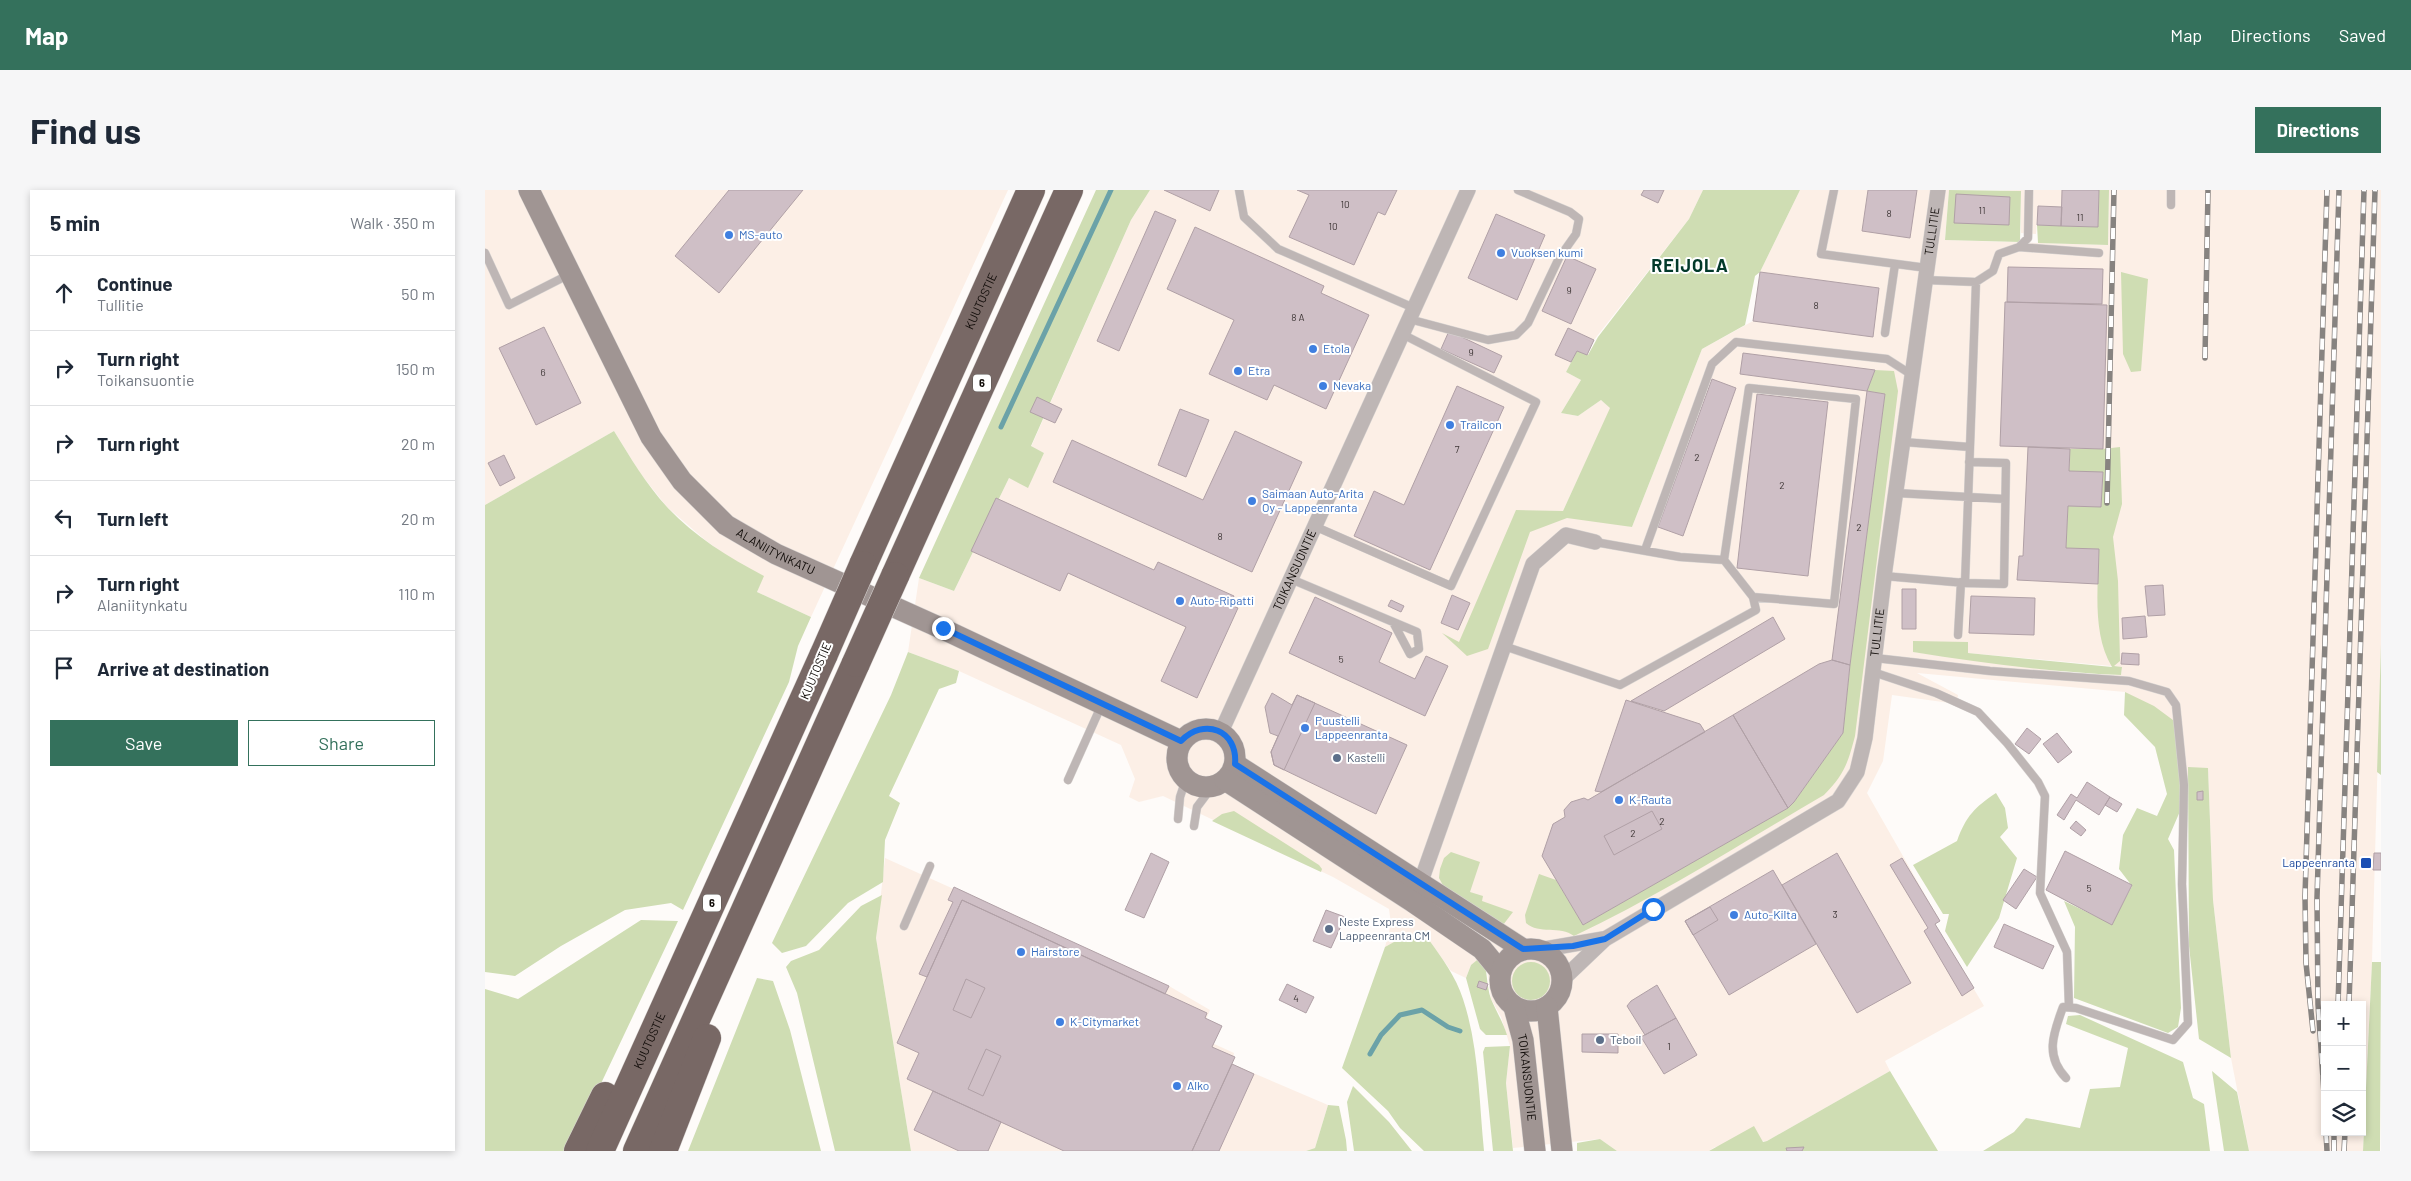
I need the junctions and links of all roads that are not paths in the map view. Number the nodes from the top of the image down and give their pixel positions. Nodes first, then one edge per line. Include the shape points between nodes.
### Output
1 (529, 190) edge
2 (1031, 190) edge
3 (1069, 190) edge
4 (1239, 190) edge
5 (1468, 190) edge
6 (1518, 190) edge
7 (1834, 190) edge
8 (1937, 190) edge
9 (2029, 190) edge
10 (2171, 190) edge
11 (2171, 205) dead end
12 (2019, 247) junction
13 (485, 253) edge
14 (2099, 253) dead end
15 (1895, 264) junction
16 (569, 274) junction
17 (1926, 274) junction
18 (1977, 282) junction
19 (1411, 313) junction
20 (1885, 333) dead end
21 (1402, 334) junction
22 (1912, 375) junction
23 (1903, 442) junction
24 (1970, 447) junction
25 (1969, 462) junction
26 (1896, 493) junction
27 (1966, 497) junction
28 (2005, 499) junction
29 (1315, 526) junction
30 (1595, 542) joint
31 (1645, 550) junction
32 (1724, 560) junction
33 (1884, 576) junction
34 (1291, 579) junction
35 (1963, 582) junction
36 (1753, 597) junction
37 (1393, 622) dead end
38 (1958, 635) dead end
39 (1504, 646) junction
40 (1874, 665) junction
41 (813, 679) junction
42 (844, 691) junction
43 (1102, 704) junction
44 (1221, 732) junction
45 (1181, 741) junction
46 (1224, 777) junction
47 (1068, 780) dead end
48 (1186, 780) junction
49 (1178, 819) dead end
50 (1194, 826) dead end
51 (930, 866) dead end
52 (1420, 884) junction
53 (903, 926) dead end
54 (1605, 939) junction
55 (1531, 950) junction
56 (1500, 971) junction
57 (1562, 980) junction
58 (1514, 1007) junction
59 (1547, 1007) junction
60 (2069, 1007) junction
61 (2066, 1078) dead end
62 (578, 1151) edge
63 (600, 1151) edge
64 (637, 1151) edge
65 (663, 1151) edge
66 (1535, 1151) edge
67 (1562, 1151) edge

1 - 16 main road, ALANIITYNKATU
2 - 41 highway, KUUTOSTIE / 6, bridge
3 - 42 highway, 6, bridge
4 - 19 lane via 1244,217 1278,249
5 - 19 street, TOIKANSUONTIE
6 - 19 lane via 1579,219 1576,234 1559,258 1527,323 1515,335 1488,340
7 - 15 lane via 1821,254
8 - 17 street, TULLITIE
9 - 12 lane via 2028,238
10 - 11 lane
12 - 14 lane
12 - 18 lane via 1999,254 1993,271
13 - 16 lane via 509,305
15 - 17 lane
15 - 20 lane
16 - 43 main road, ALANIITYNKATU via 651,437 683,481 726,525 776,554 943,628
17 - 18 lane
17 - 22 street, TULLITIE
18 - 24 lane
19 - 21 street, TOIKANSUONTIE
21 - 29 street, TOIKANSUONTIE
21 - 29 lane via 1536,402 1451,586
22 - 23 street, TULLITIE
22 - 31 lane via 1887,359 1736,342 1712,364
23 - 24 lane
23 - 26 street, TULLITIE
24 - 25 lane
25 - 27 lane
25 - 28 lane via 2006,463
26 - 27 lane
26 - 33 street, TULLITIE
27 - 28 lane
27 - 35 lane
28 - 35 lane via 2004,584
29 - 34 street, TOIKANSUONTIE
30 - 31 lane
30 - 39 street via 1566,535 1533,564
31 - 32 lane via 1680,557
32 - 36 lane
32 - 36 lane via 1749,388 1856,399 1834,604
33 - 35 lane
33 - 40 street, TULLITIE
34 - 37 lane
34 - 44 street, TOIKANSUONTIE
35 - 38 lane
36 - 39 lane via 1756,610 1620,685
39 - 52 street
40 - 54 street, TULLITIE via 1865,738 1857,772 1838,802
40 - 60 lane via 1978,712 2038,782 2045,796 2040,893 2067,952
40 - 60 lane via 2129,681 2167,692 2176,705 2184,785 2182,884 2187,1023 2173,1040
41 - 62 highway
41 - 63 highway, KUUTOSTIE / 6
42 - 64 highway, 6
42 - 65 highway
43 - 45 main road, ALANIITYNKATU
43 - 47 lane
44 - 45 main road via 1204,728 1195,730
44 - 46 main road via 1235,749
45 - 48 main road via 1177,765
46 - 48 main road via 1198,786
46 - 50 lane via 1197,807
46 - 52 main road
46 - 56 main road via 1475,944
48 - 49 lane
51 - 53 lane
52 - 55 main road
54 - 55 street, TULLITIE
54 - 57 street, TULLITIE
55 - 56 main road via 1509,957
55 - 57 main road via 1548,954 1556,961
56 - 58 main road via 1501,992
57 - 59 main road via 1555,1000
58 - 59 main road via 1531,1012
58 - 66 main road, TOIKANSUONTIE via 1523,1040
59 - 67 main road
60 - 61 lane via 2063,1007 2051,1039 2057,1069

